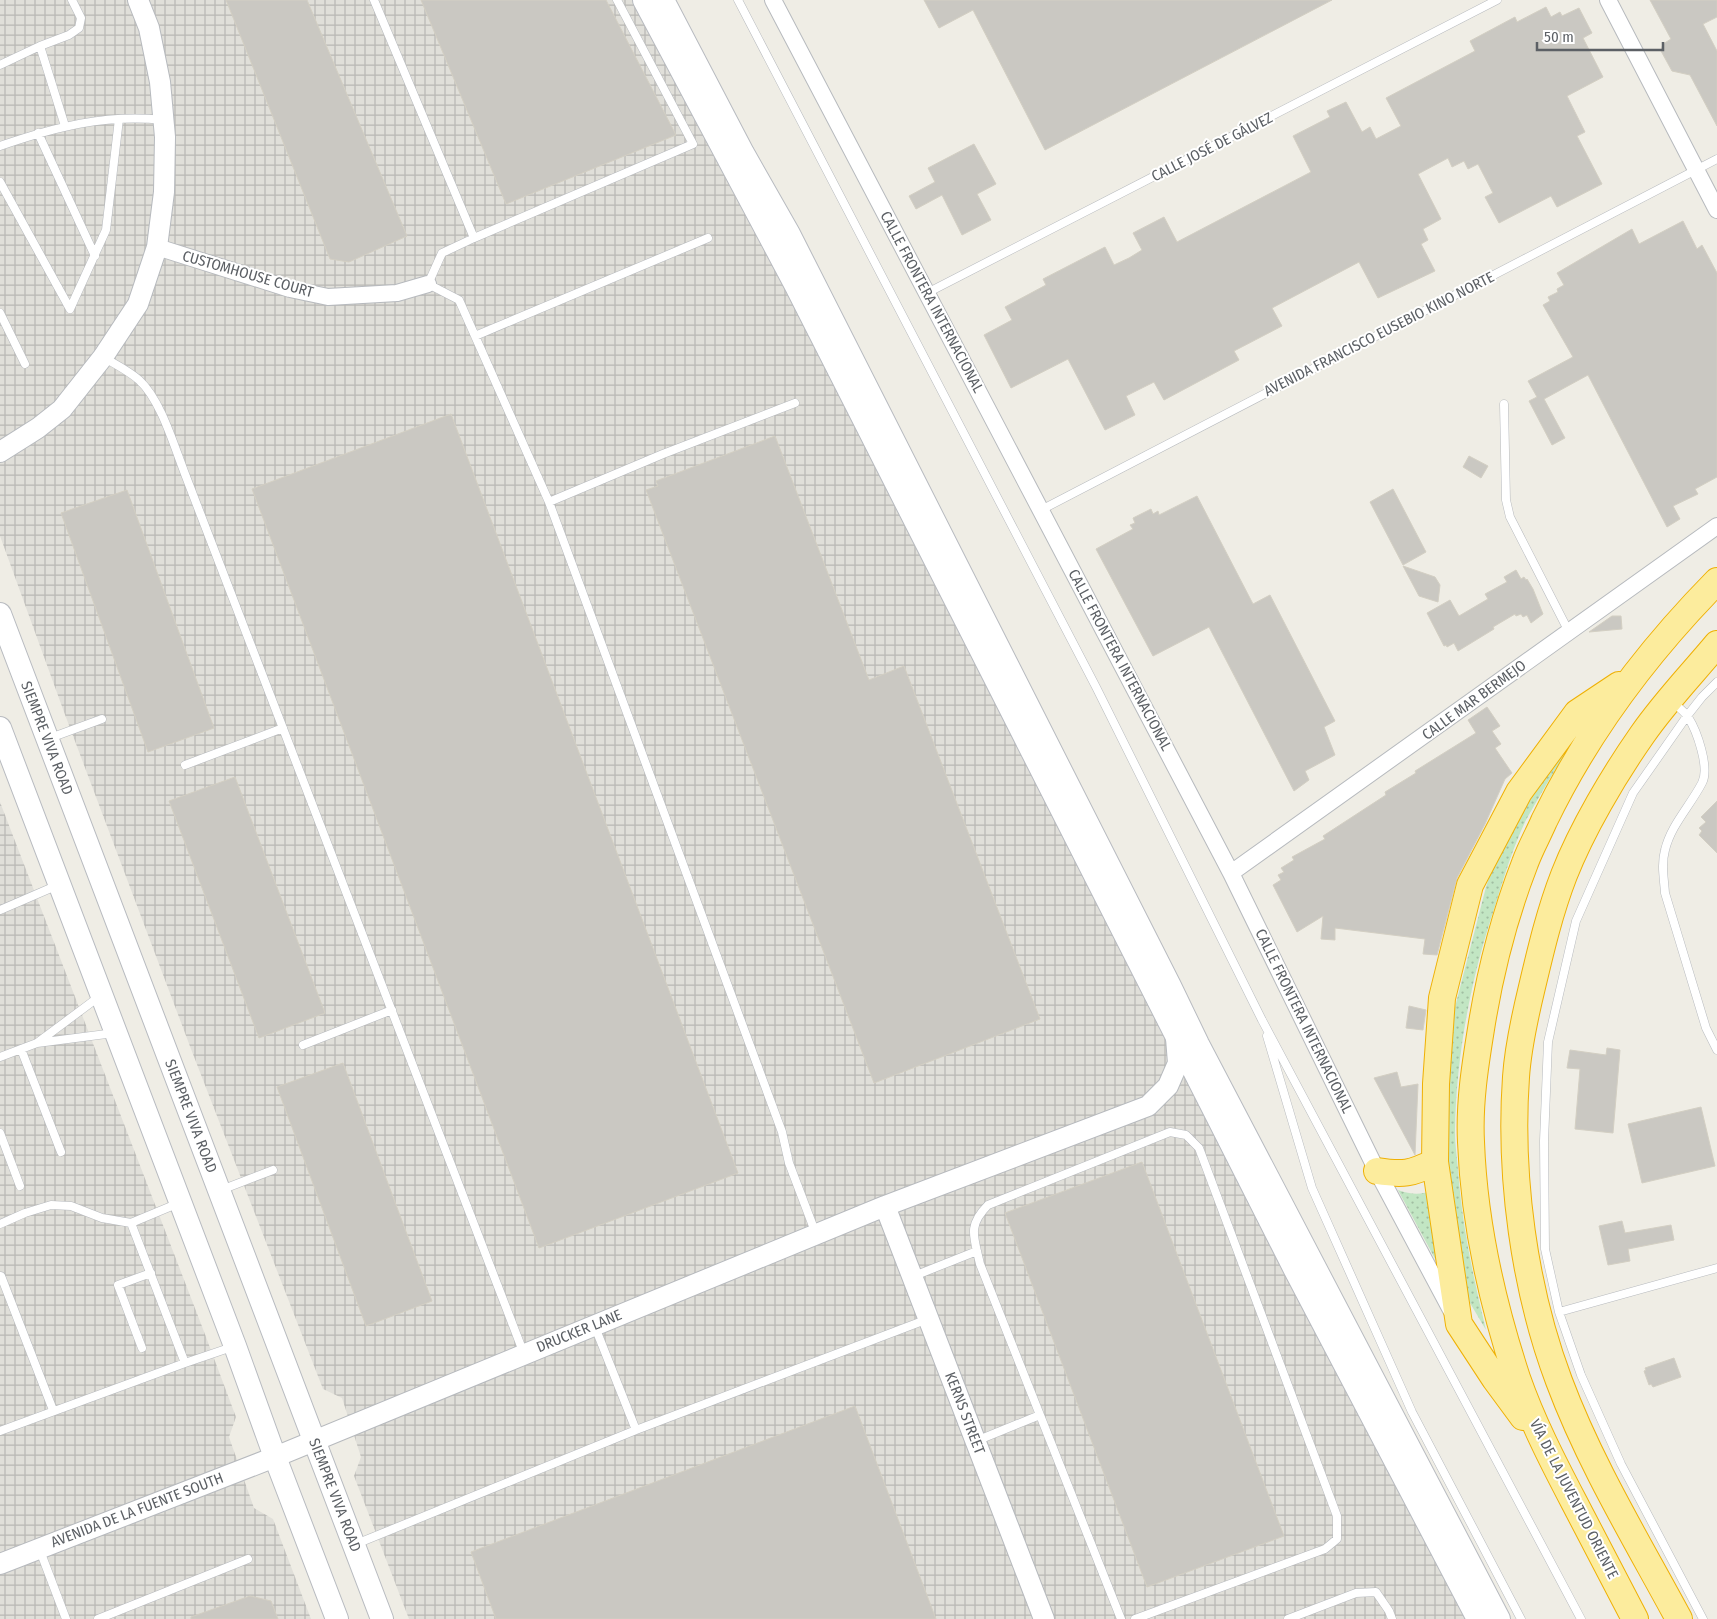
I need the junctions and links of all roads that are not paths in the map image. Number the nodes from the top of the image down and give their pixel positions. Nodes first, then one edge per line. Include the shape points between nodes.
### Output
1 (72, 0) edge
2 (138, 0) edge
3 (374, 0) edge
4 (617, 0) edge
5 (644, 0) edge
6 (664, 0) edge
7 (738, 0) edge
8 (773, 0) edge
9 (1497, 0) edge
10 (1608, 0) edge
11 (40, 46) junction
12 (0, 65) edge
13 (119, 119) junction
14 (163, 120) junction
15 (65, 126) junction
16 (38, 133) junction
17 (0, 146) edge
18 (1717, 159) edge
19 (1696, 169) junction
20 (0, 182) edge
21 (1717, 210) edge
22 (474, 238) junction
23 (708, 238) dead end
24 (157, 247) junction
25 (95, 256) junction
26 (428, 284) junction
27 (927, 293) junction
28 (0, 313) edge
29 (474, 336) junction
30 (103, 357) junction
31 (25, 364) dead end
32 (794, 403) dead end
33 (1504, 404) dead end
34 (0, 452) edge
35 (549, 502) junction
36 (1041, 510) junction
37 (1717, 526) edge
38 (1717, 581) edge
39 (0, 614) edge
40 (1569, 632) junction
41 (1717, 644) edge
42 (1635, 675) junction
43 (1717, 682) edge
44 (1679, 708) junction
45 (102, 719) dead end
46 (283, 728) junction
47 (1, 731) edge
48 (48, 739) junction
49 (185, 765) dead end
50 (1231, 874) junction
51 (60, 885) junction
52 (0, 910) edge
53 (1170, 986) junction
54 (102, 995) junction
55 (392, 1010) junction
56 (1262, 1020) junction
57 (116, 1033) junction
58 (1176, 1035) junction
59 (37, 1043) junction
60 (303, 1045) dead end
61 (21, 1049) junction
62 (1717, 1050) edge
63 (0, 1057) edge
64 (0, 1133) edge
65 (61, 1152) dead end
66 (1435, 1162) junction
67 (273, 1170) dead end
68 (1377, 1171) junction
69 (20, 1186) dead end
70 (219, 1191) junction
71 (181, 1202) junction
72 (885, 1206) junction
73 (131, 1223) junction
74 (0, 1224) edge
75 (816, 1234) junction
76 (977, 1251) junction
77 (1717, 1268) edge
78 (151, 1273) junction
79 (0, 1275) edge
80 (912, 1277) junction
81 (1560, 1312) junction
82 (928, 1319) junction
83 (1459, 1324) junction
84 (595, 1325) junction
85 (235, 1346) junction
86 (142, 1348) dead end
87 (524, 1354) junction
88 (184, 1363) junction
89 (53, 1410) junction
90 (1040, 1415) junction
91 (636, 1430) junction
92 (0, 1431) edge
93 (314, 1440) junction
94 (976, 1441) junction
95 (1542, 1441) junction
96 (275, 1457) junction
97 (354, 1545) junction
98 (39, 1548) junction
99 (248, 1560) dead end
100 (0, 1564) edge
101 (66, 1619) edge
102 (98, 1619) edge
103 (337, 1619) edge
104 (382, 1619) edge
105 (1044, 1619) edge
106 (1121, 1619) edge
107 (1135, 1619) edge
108 (1288, 1619) edge
109 (1392, 1619) edge
110 (1478, 1619) edge
111 (1499, 1619) edge
112 (1521, 1619) edge
113 (1581, 1619) edge
114 (1635, 1619) edge
115 (1680, 1619) edge
116 (1703, 1619) edge

1 - 11 lane via 81,18 79,28 70,35
2 - 14 street via 149,28 160,82
3 - 22 lane
4 - 22 lane via 692,144
5 - 58 main road via 792,278
6 - 53 main road via 789,234
7 - 56 lane via 1092,678
8 - 27 street, CALLE FRONTERA INTERNACIONAL
9 - 27 lane, CALLE JOSÉ DE GÁLVEZ
10 - 19 street
11 - 12 lane
11 - 15 lane
13 - 14 lane
13 - 15 lane
13 - 25 lane via 106,230
14 - 24 street via 164,192
15 - 16 lane
16 - 17 lane
16 - 25 lane
18 - 19 lane, AVENIDA FRANCISCO EUSEBIO KINO NORTE
19 - 21 street
19 - 36 lane, AVENIDA FRANCISCO EUSEBIO KINO NORTE
20 - 25 lane via 70,309
22 - 26 lane via 442,253
23 - 29 lane
24 - 26 street, CUSTOMHOUSE COURT via 290,289 328,297 397,293
24 - 30 street via 138,304
26 - 29 lane via 459,300
27 - 36 street, CALLE FRONTERA INTERNACIONAL
28 - 31 lane
29 - 35 lane
30 - 34 street via 62,409
30 - 46 lane via 138,379 152,395
32 - 35 lane
33 - 40 lane via 1506,500 1510,517
35 - 75 lane via 782,1132 789,1163
36 - 50 street, CALLE FRONTERA INTERNACIONAL
37 - 40 street, CALLE MAR BERMEJO
38 - 42 highway, VÍA DE LA JUVENTUD ORIENTE
39 - 48 main road, SIEMPRE VIVA ROAD
40 - 50 street, CALLE MAR BERMEJO
41 - 44 highway
42 - 66 highway via 1577,714 1518,792 1470,885 1442,998
42 - 95 highway, VÍA DE LA JUVENTUD ORIENTE via 1589,740 1557,795 1526,860 1489,980 1472,1086 1474,1193 1486,1264 1518,1380
43 - 44 lane via 1702,697
44 - 62 lane via 1700,744 1703,781 1672,831 1664,851 1662,870 1706,1028
44 - 81 lane via 1633,793 1576,921 1548,1042 1544,1141 1545,1249
44 - 115 highway via 1642,734 1586,827 1564,874 1544,933 1525,1020 1516,1076 1515,1130 1523,1249 1558,1379 1602,1476
45 - 48 lane
46 - 49 lane
46 - 55 lane
47 - 51 main road
48 - 70 main road, SIEMPRE VIVA ROAD
50 - 68 street, CALLE FRONTERA INTERNACIONAL
51 - 52 lane
51 - 54 main road
53 - 58 street, DRUCKER LANE
53 - 111 main road
54 - 57 main road
54 - 59 lane
55 - 60 lane
55 - 87 lane
56 - 112 lane via 1312,1188 1412,1412
56 - 113 lane
57 - 59 lane
57 - 71 main road
58 - 72 street, DRUCKER LANE via 1178,1063 1168,1086 1148,1106
58 - 110 main road
59 - 61 lane
61 - 63 lane
61 - 65 lane
64 - 69 lane
66 - 68 highway via 1416,1172
66 - 83 highway
67 - 70 lane
68 - 83 street, CALLE FRONTERA INTERNACIONAL
70 - 93 main road, SIEMPRE VIVA ROAD
71 - 73 lane
71 - 85 main road
72 - 75 street, DRUCKER LANE
72 - 80 street, KERNS STREET
73 - 74 lane via 102,1218 71,1206 51,1205
73 - 78 lane
75 - 84 street, DRUCKER LANE
76 - 80 lane
76 - 90 lane
76 - 107 lane via 973,1232 978,1214 988,1205 1170,1132 1186,1135 1199,1148 1337,1516 1338,1539 1325,1550
77 - 81 lane
78 - 86 lane via 118,1285
78 - 88 lane
79 - 89 lane
80 - 82 street, KERNS STREET
81 - 116 lane via 1581,1375 1621,1464
82 - 91 lane
82 - 94 street, KERNS STREET
83 - 95 highway
84 - 87 street, DRUCKER LANE
84 - 91 lane
85 - 88 lane
85 - 96 main road
87 - 93 street, DRUCKER LANE
88 - 89 lane
89 - 92 lane
90 - 94 lane
90 - 106 lane
91 - 97 lane
93 - 96 street, DRUCKER LANE
93 - 97 main road, SIEMPRE VIVA ROAD
94 - 105 street, KERNS STREET
95 - 114 highway, VÍA DE LA JUVENTUD ORIENTE
96 - 98 street, AVENIDA DE LA FUENTE SOUTH
96 - 103 main road
97 - 104 main road, SIEMPRE VIVA ROAD
98 - 100 street, AVENIDA DE LA FUENTE SOUTH
98 - 101 lane
99 - 102 lane
108 - 109 lane via 1356,1593 1376,1592

